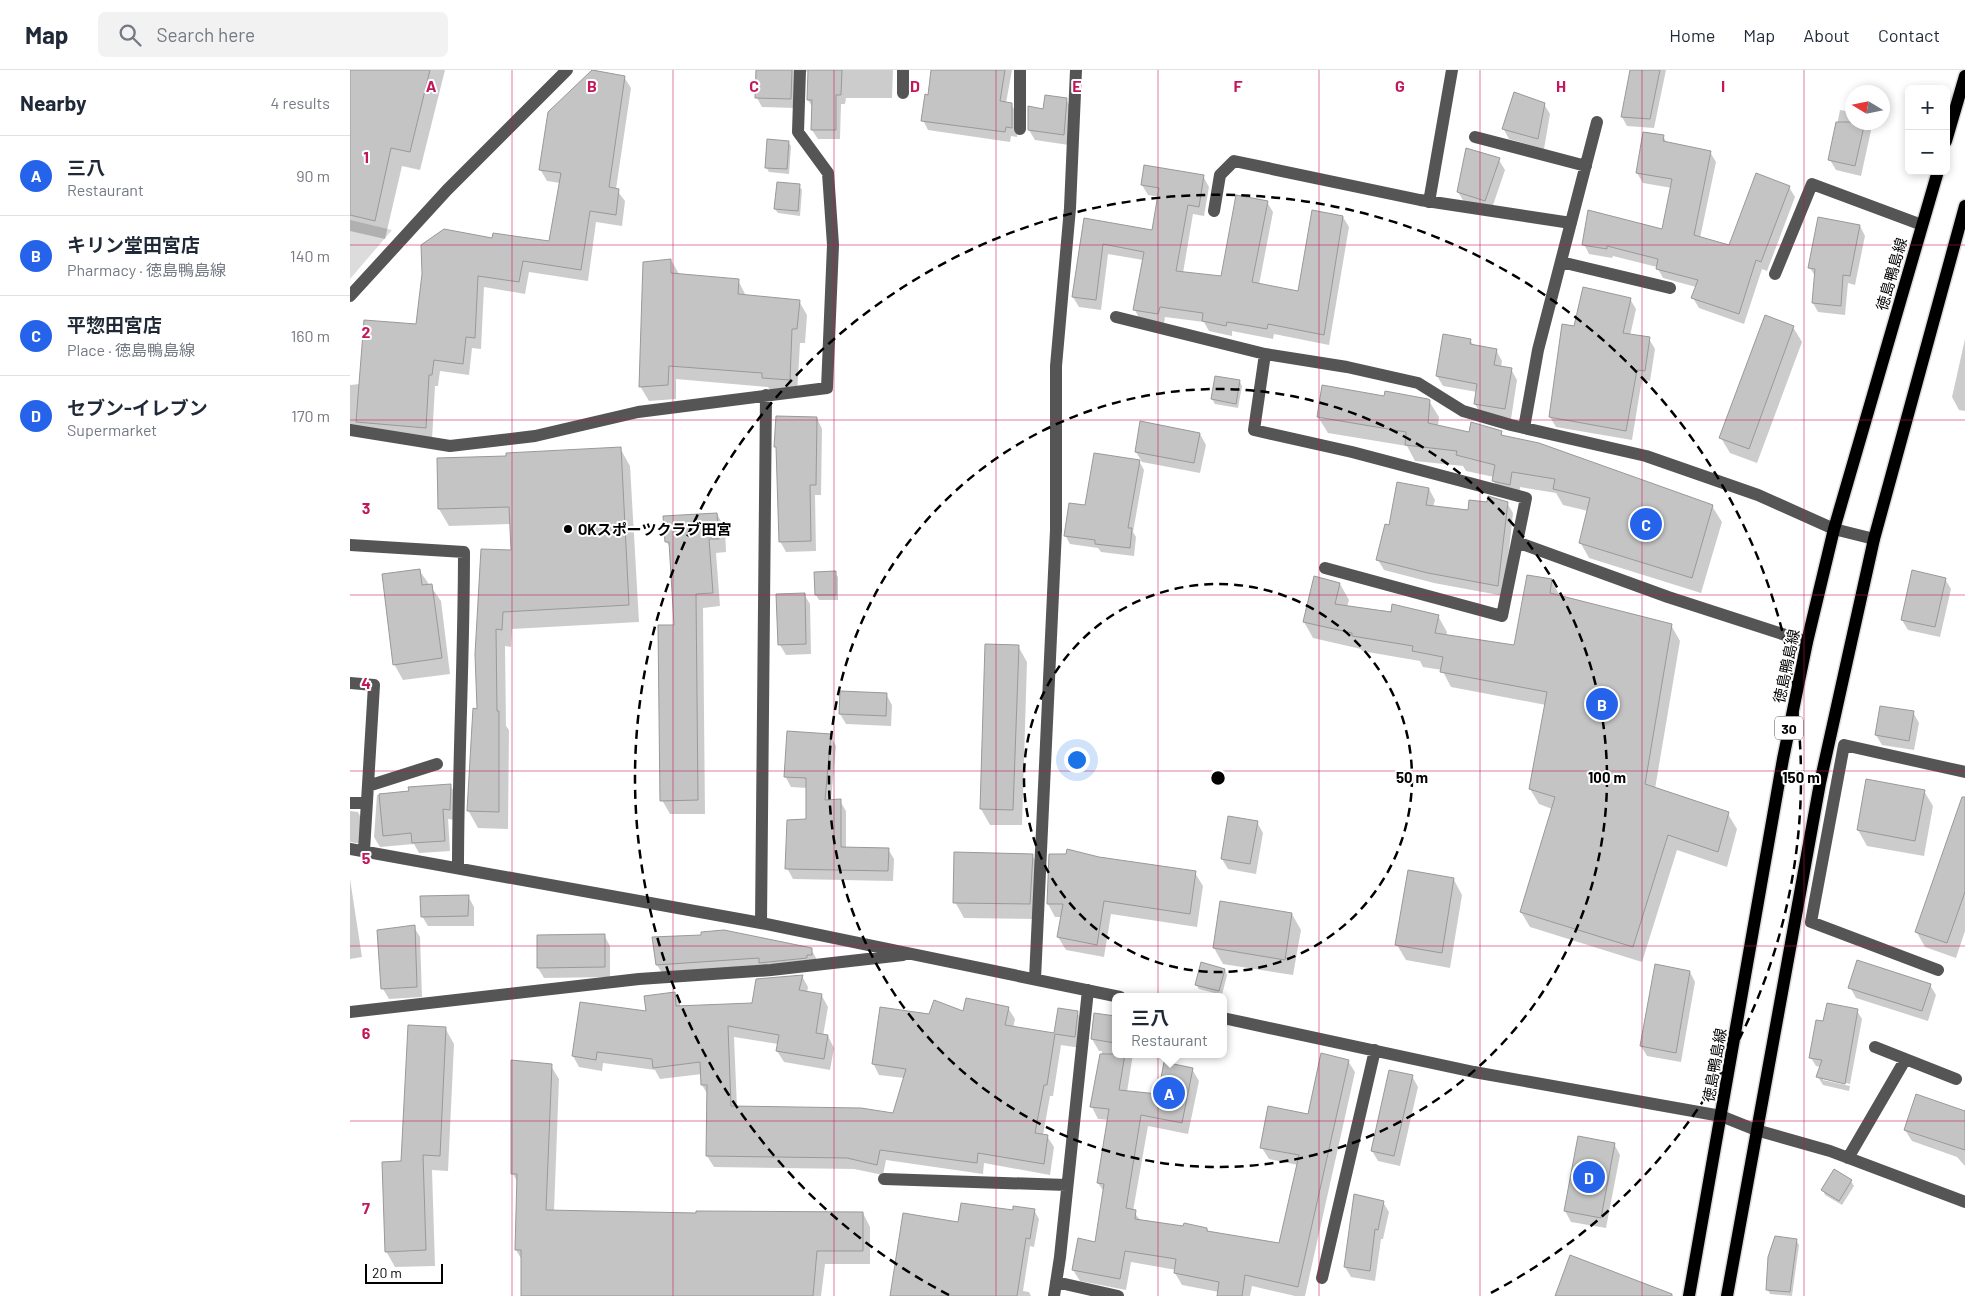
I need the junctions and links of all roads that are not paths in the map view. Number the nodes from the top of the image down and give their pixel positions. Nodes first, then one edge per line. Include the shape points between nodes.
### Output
1 (567, 70) edge
2 (800, 70) edge
3 (903, 70) edge
4 (1020, 70) edge
5 (1076, 70) edge
6 (1452, 70) edge
7 (1965, 76) edge
8 (902, 93) dead end
9 (1597, 122) dead end
10 (1020, 130) dead end
11 (1949, 130) edge
12 (1475, 137) dead end
13 (1586, 166) junction
14 (1937, 175) edge
15 (1429, 202) junction
16 (1965, 206) edge
17 (1214, 211) dead end
18 (1571, 223) junction
19 (1922, 225) junction
20 (1961, 233) edge
21 (1561, 262) junction
22 (1775, 274) dead end
23 (1670, 288) dead end
24 (350, 296) edge
25 (1116, 317) dead end
26 (1265, 354) junction
27 (766, 395) junction
28 (1524, 428) junction
29 (350, 430) edge
30 (1834, 529) junction
31 (1874, 539) junction
32 (1517, 542) junction
33 (350, 545) edge
34 (1325, 568) dead end
35 (1806, 642) junction
36 (350, 683) edge
37 (437, 764) dead end
38 (1965, 772) edge
39 (368, 786) junction
40 (350, 803) edge
41 (367, 803) junction
42 (350, 849) edge
43 (364, 851) junction
44 (458, 868) junction
45 (762, 923) junction
46 (913, 954) junction
47 (1938, 970) dead end
48 (1035, 979) junction
49 (1088, 990) junction
50 (1112, 995) edge
51 (350, 1012) edge
52 (1227, 1019) edge
53 (1875, 1047) dead end
54 (1376, 1050) junction
55 (1905, 1060) junction
56 (1956, 1079) dead end
57 (1721, 1116) junction
58 (1756, 1130) junction
59 (1848, 1158) junction
60 (884, 1179) dead end
61 (1067, 1186) junction
62 (1965, 1202) edge
63 (1322, 1278) dead end
64 (1056, 1282) junction
65 (1054, 1296) edge
66 (1118, 1296) edge
67 (1689, 1296) edge
68 (1727, 1296) edge

1 - 24 street via 447,190
2 - 27 street via 798,132 828,173 833,245 827,388
3 - 8 street
4 - 10 street
5 - 48 street via 1070,208 1056,366 1056,530
6 - 15 street
7 - 11 main road
9 - 13 street
12 - 13 street
13 - 18 street
14 - 19 main road, 徳島鴨島線 / 30
15 - 17 street via 1234,161 1220,175
15 - 18 street
16 - 20 main road
18 - 21 street
19 - 22 street via 1812,184
19 - 30 main road, 徳島鴨島線 / 30
20 - 31 main road
21 - 23 street
21 - 28 street via 1538,350
25 - 26 street
26 - 28 street via 1348,366 1418,384 1463,411
26 - 32 street via 1254,430 1526,498
27 - 29 street via 638,412 535,436 450,446
27 - 45 street
28 - 30 street via 1646,456 1758,495
30 - 31 street
30 - 35 main road, 徳島鴨島線 / 30
31 - 58 main road via 1820,783
32 - 34 street via 1502,616
32 - 35 street via 1668,597
33 - 44 street via 464,552
35 - 57 main road, 徳島鴨島線 / 30
36 - 39 street via 374,685
37 - 39 street
38 - 47 street via 1844,745 1812,922
39 - 41 street
40 - 41 street
41 - 43 street
42 - 43 street
43 - 44 street
44 - 45 street
45 - 46 street
46 - 48 street
46 - 51 street via 771,970 639,979
48 - 49 street
49 - 50 street
49 - 61 street
52 - 54 street
53 - 55 street
54 - 57 street via 1474,1072
54 - 63 street
55 - 56 street
55 - 59 street
57 - 58 street
57 - 67 main road, 徳島鴨島線 / 30
58 - 59 street
58 - 68 main road
59 - 62 street
60 - 61 street
61 - 64 street
64 - 65 street
64 - 66 street

